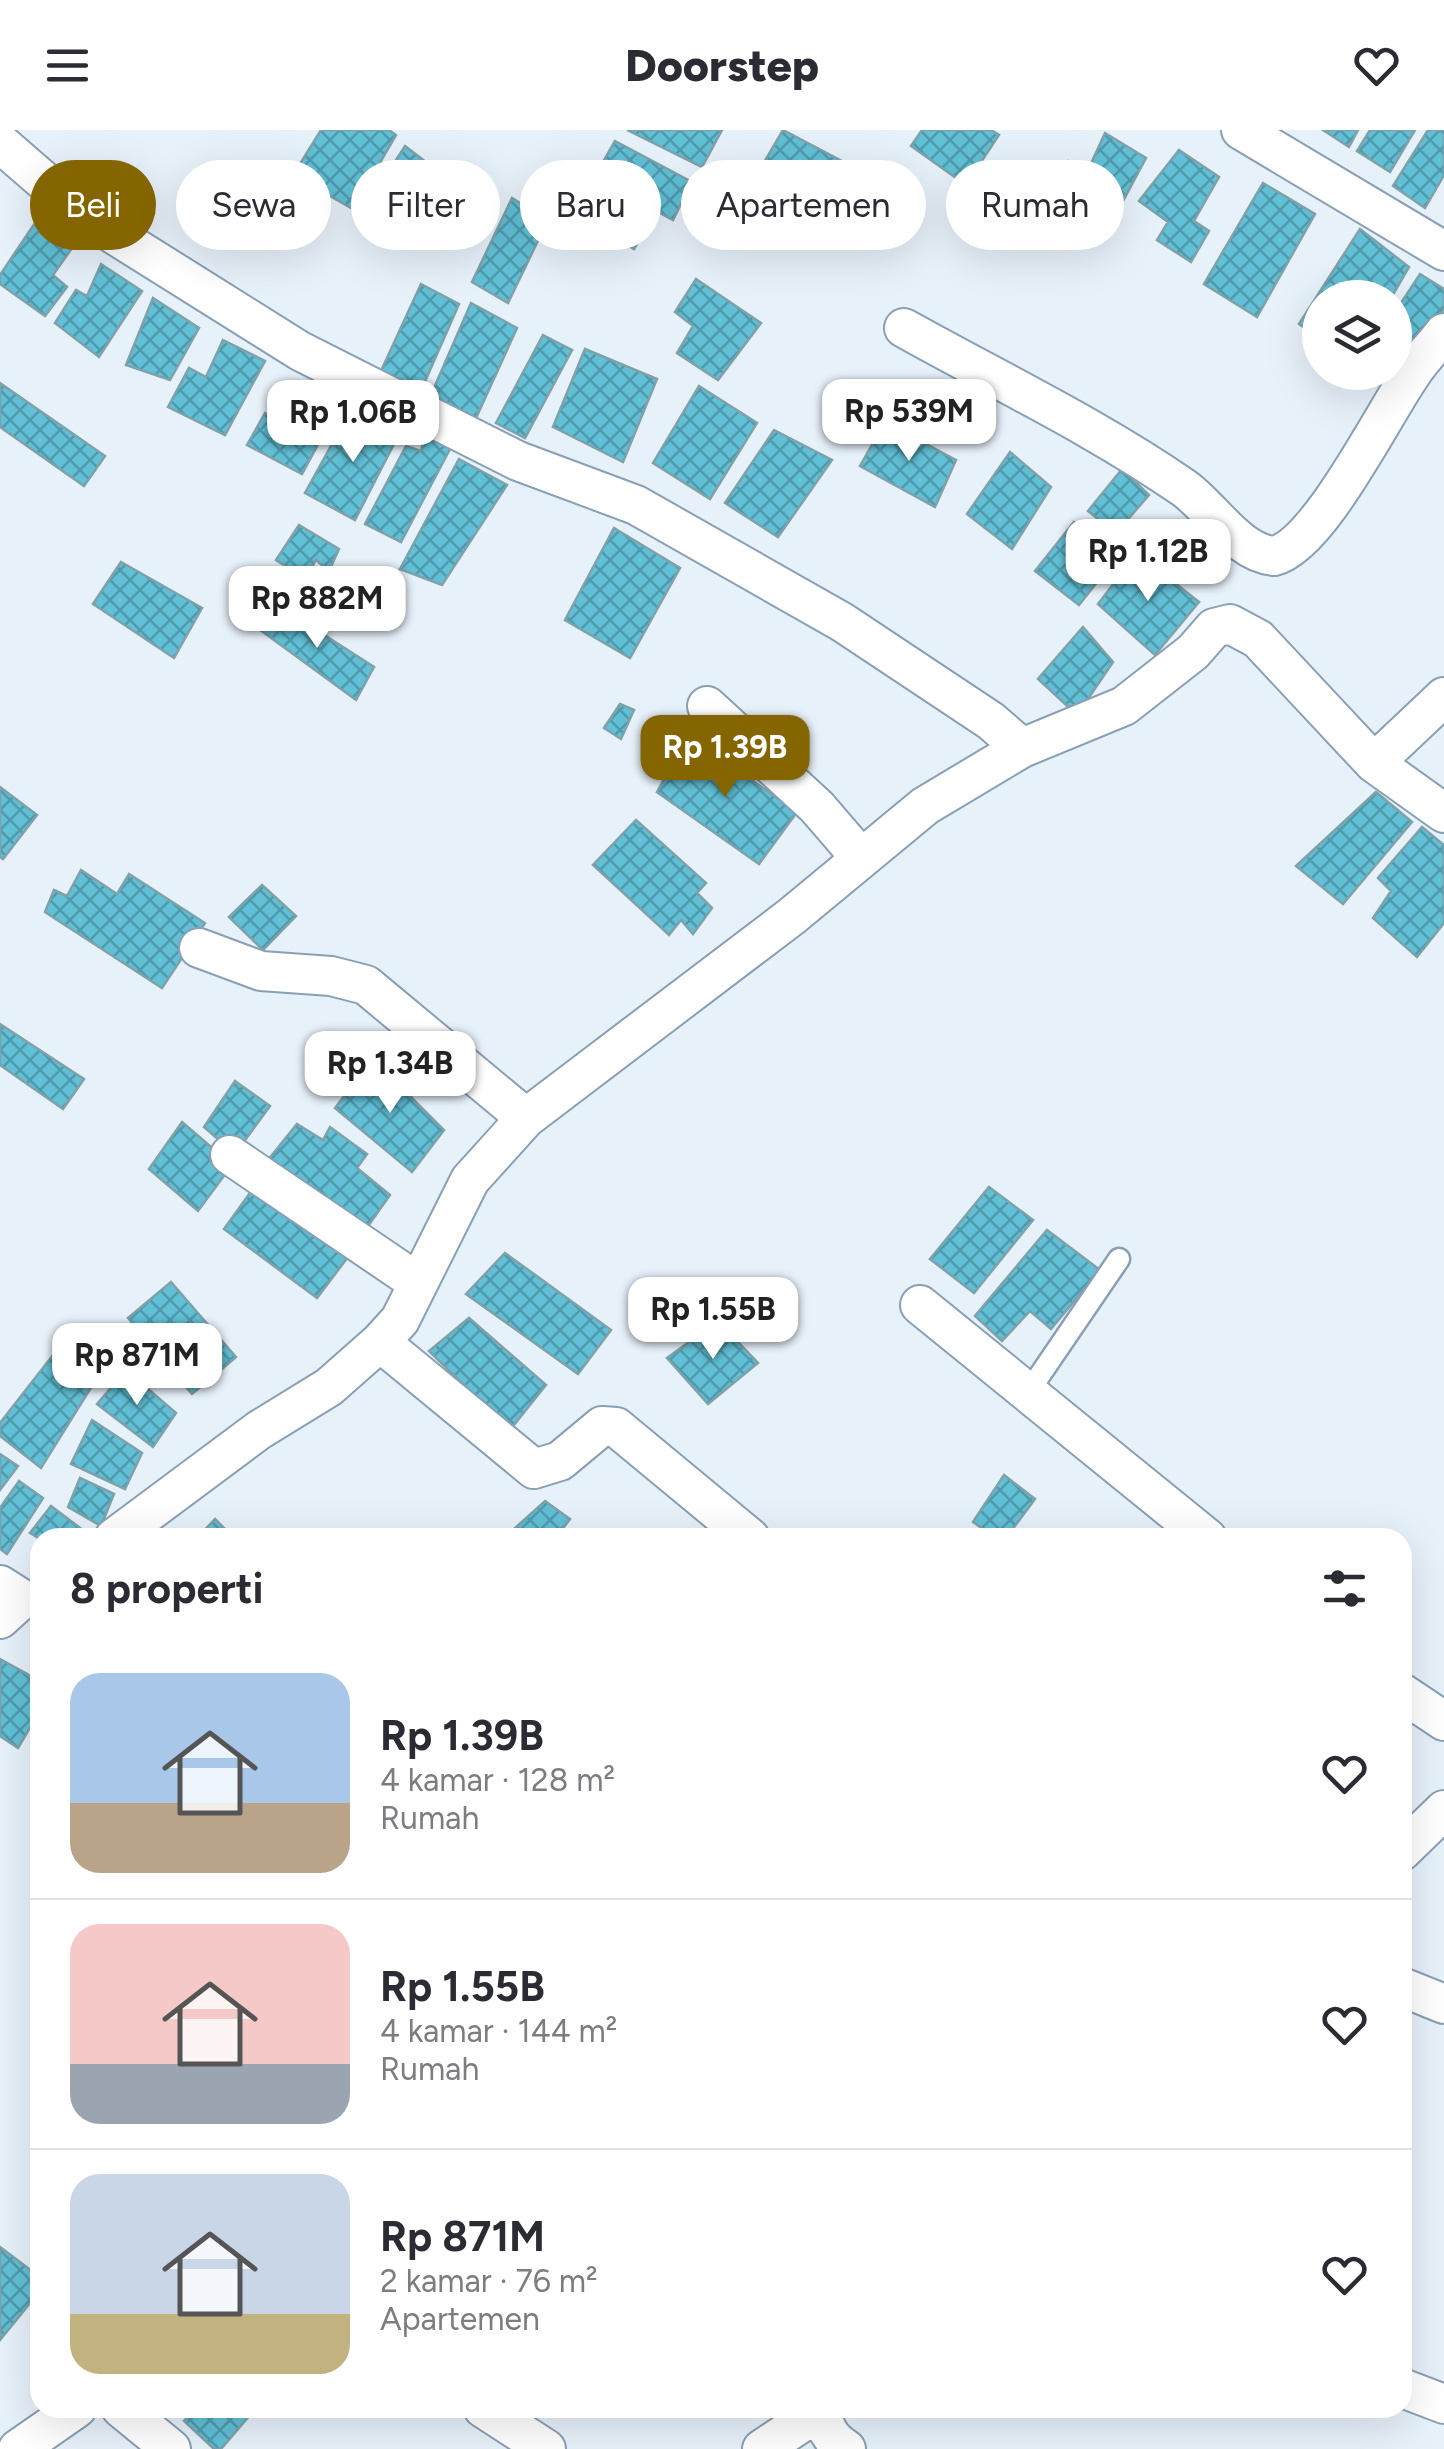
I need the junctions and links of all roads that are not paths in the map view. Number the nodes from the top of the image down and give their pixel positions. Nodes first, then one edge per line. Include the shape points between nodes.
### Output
1 (1242, 130) edge
2 (0, 143) edge
3 (1444, 252) edge
4 (904, 328) dead end
5 (1444, 334) edge
6 (1444, 697) edge
7 (707, 706) dead end
8 (1022, 748) junction
9 (1374, 764) junction
10 (1444, 812) edge
11 (860, 858) junction
12 (198, 948) dead end
13 (526, 1118) junction
14 (230, 1155) dead end
15 (1119, 1259) dead end
16 (416, 1282) junction
17 (920, 1304) dead end
18 (380, 1342) junction
19 (1029, 1391) junction
20 (127, 1528) edge
21 (738, 1528) edge
22 (1195, 1528) edge
23 (1412, 1700) edge
24 (1444, 1721) edge
25 (1444, 1810) edge
26 (1412, 1841) edge
27 (1412, 1992) edge
28 (1444, 2004) edge
29 (1412, 2392) edge
30 (1444, 2404) edge
31 (63, 2418) edge
32 (133, 2418) edge
33 (498, 2418) edge
34 (807, 2418) edge
35 (826, 2418) edge
36 (18, 2449) edge
37 (171, 2449) edge
38 (546, 2449) edge
39 (762, 2449) edge
40 (846, 2449) edge

1 - 3 street
2 - 8 street via 83,215 272,334 518,461 636,505 842,622
4 - 5 street via 1187,490 1254,551 1274,556 1294,545
6 - 9 street
7 - 11 street via 817,807
8 - 9 street via 1124,706 1214,628 1230,624 1258,639
8 - 11 street via 926,806
9 - 10 street
11 - 13 street
12 - 13 street via 261,971 366,984
13 - 16 street via 470,1180
14 - 16 street
15 - 19 lane
16 - 18 street via 400,1320
17 - 19 street
18 - 20 street via 329,1387
18 - 21 street via 534,1469 560,1461 602,1426 616,1427
19 - 22 street
23 - 24 street
25 - 26 street
27 - 28 street
29 - 30 street
31 - 36 street
32 - 37 street
33 - 38 street
34 - 39 street
35 - 40 street via 834,2441

